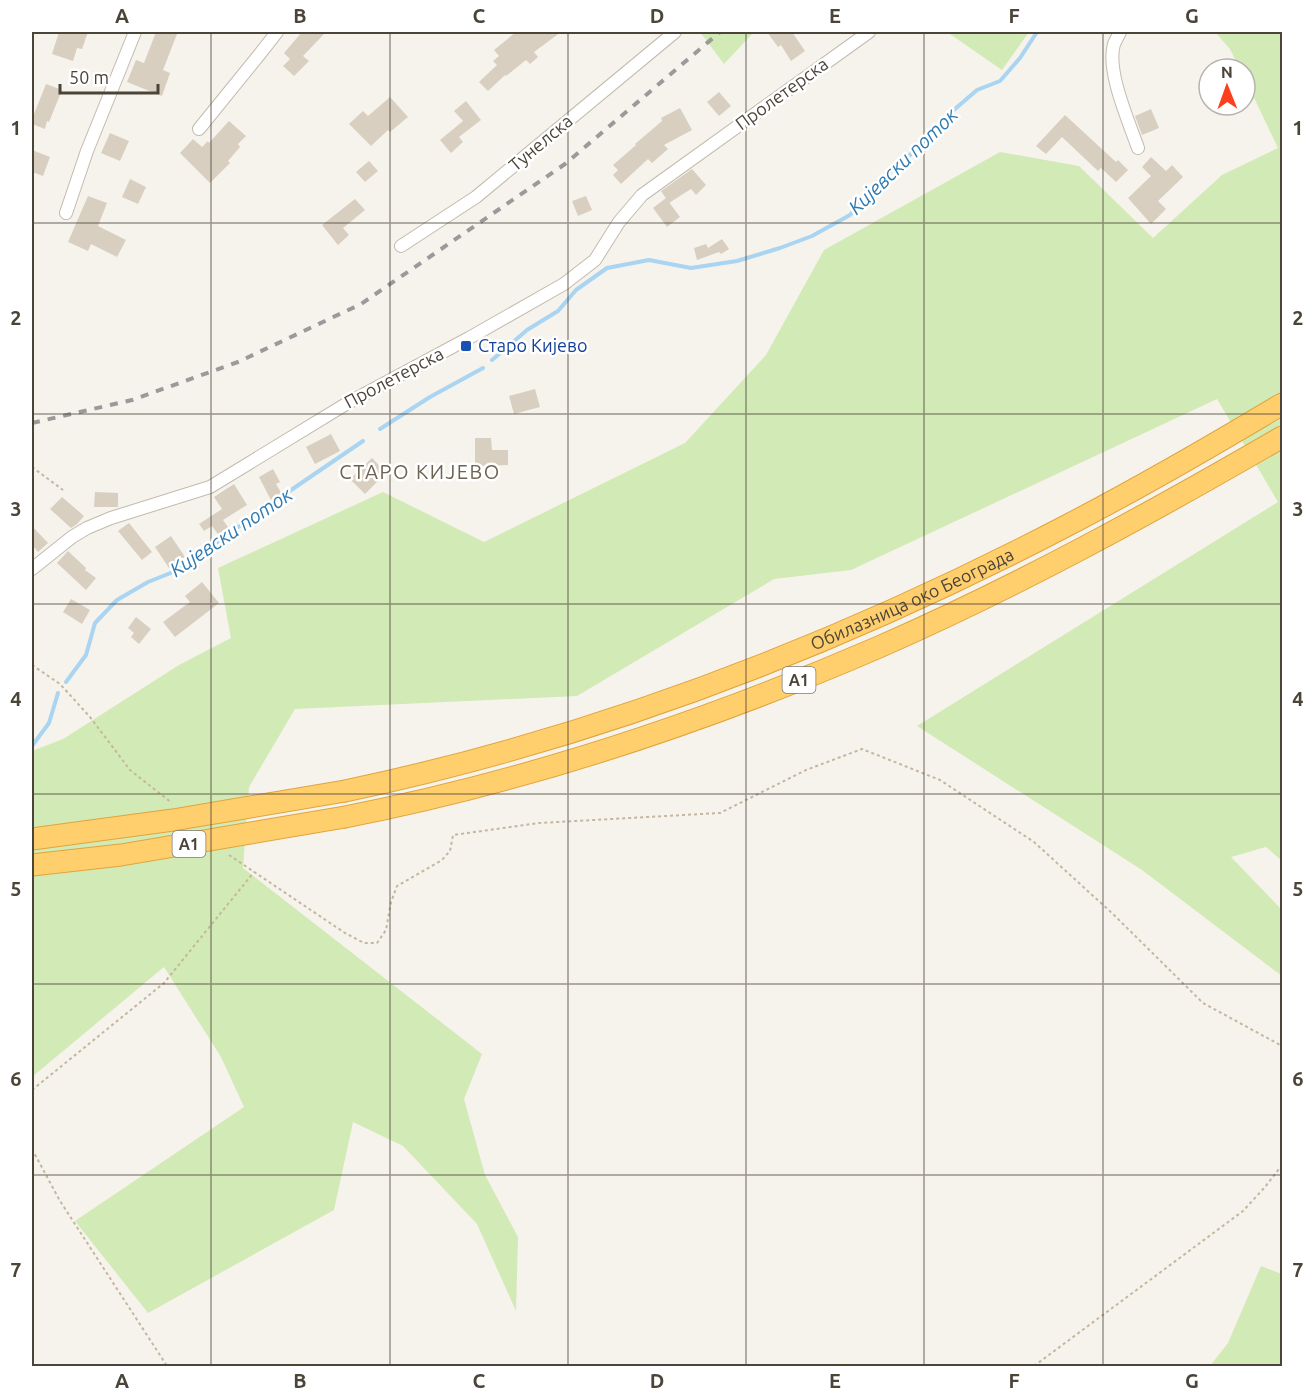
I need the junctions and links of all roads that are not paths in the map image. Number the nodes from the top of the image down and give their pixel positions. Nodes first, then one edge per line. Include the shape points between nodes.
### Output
1 (135, 32) edge
2 (277, 32) edge
3 (675, 32) edge
4 (869, 32) edge
5 (1120, 32) edge
6 (199, 129) dead end
7 (1138, 148) dead end
8 (66, 213) dead end
9 (401, 246) dead end
10 (1282, 404) edge
11 (1282, 437) edge
12 (32, 569) edge
13 (32, 838) edge
14 (32, 865) edge

1 - 8 street
2 - 6 street
3 - 9 street, Тунелска via 476,197
4 - 12 street, Пролетерска via 642,195 595,260 564,284 346,404 210,487 87,528
5 - 7 street via 1114,45 1114,70
10 - 13 highway, Обилазница око Београда / A1, bridge via 1068,525 994,562 877,617 651,707 414,777 173,820
11 - 14 highway, Обилазница око Београда / A1, bridge via 1136,520 1001,589 880,646 679,726 543,769 426,800 121,855

